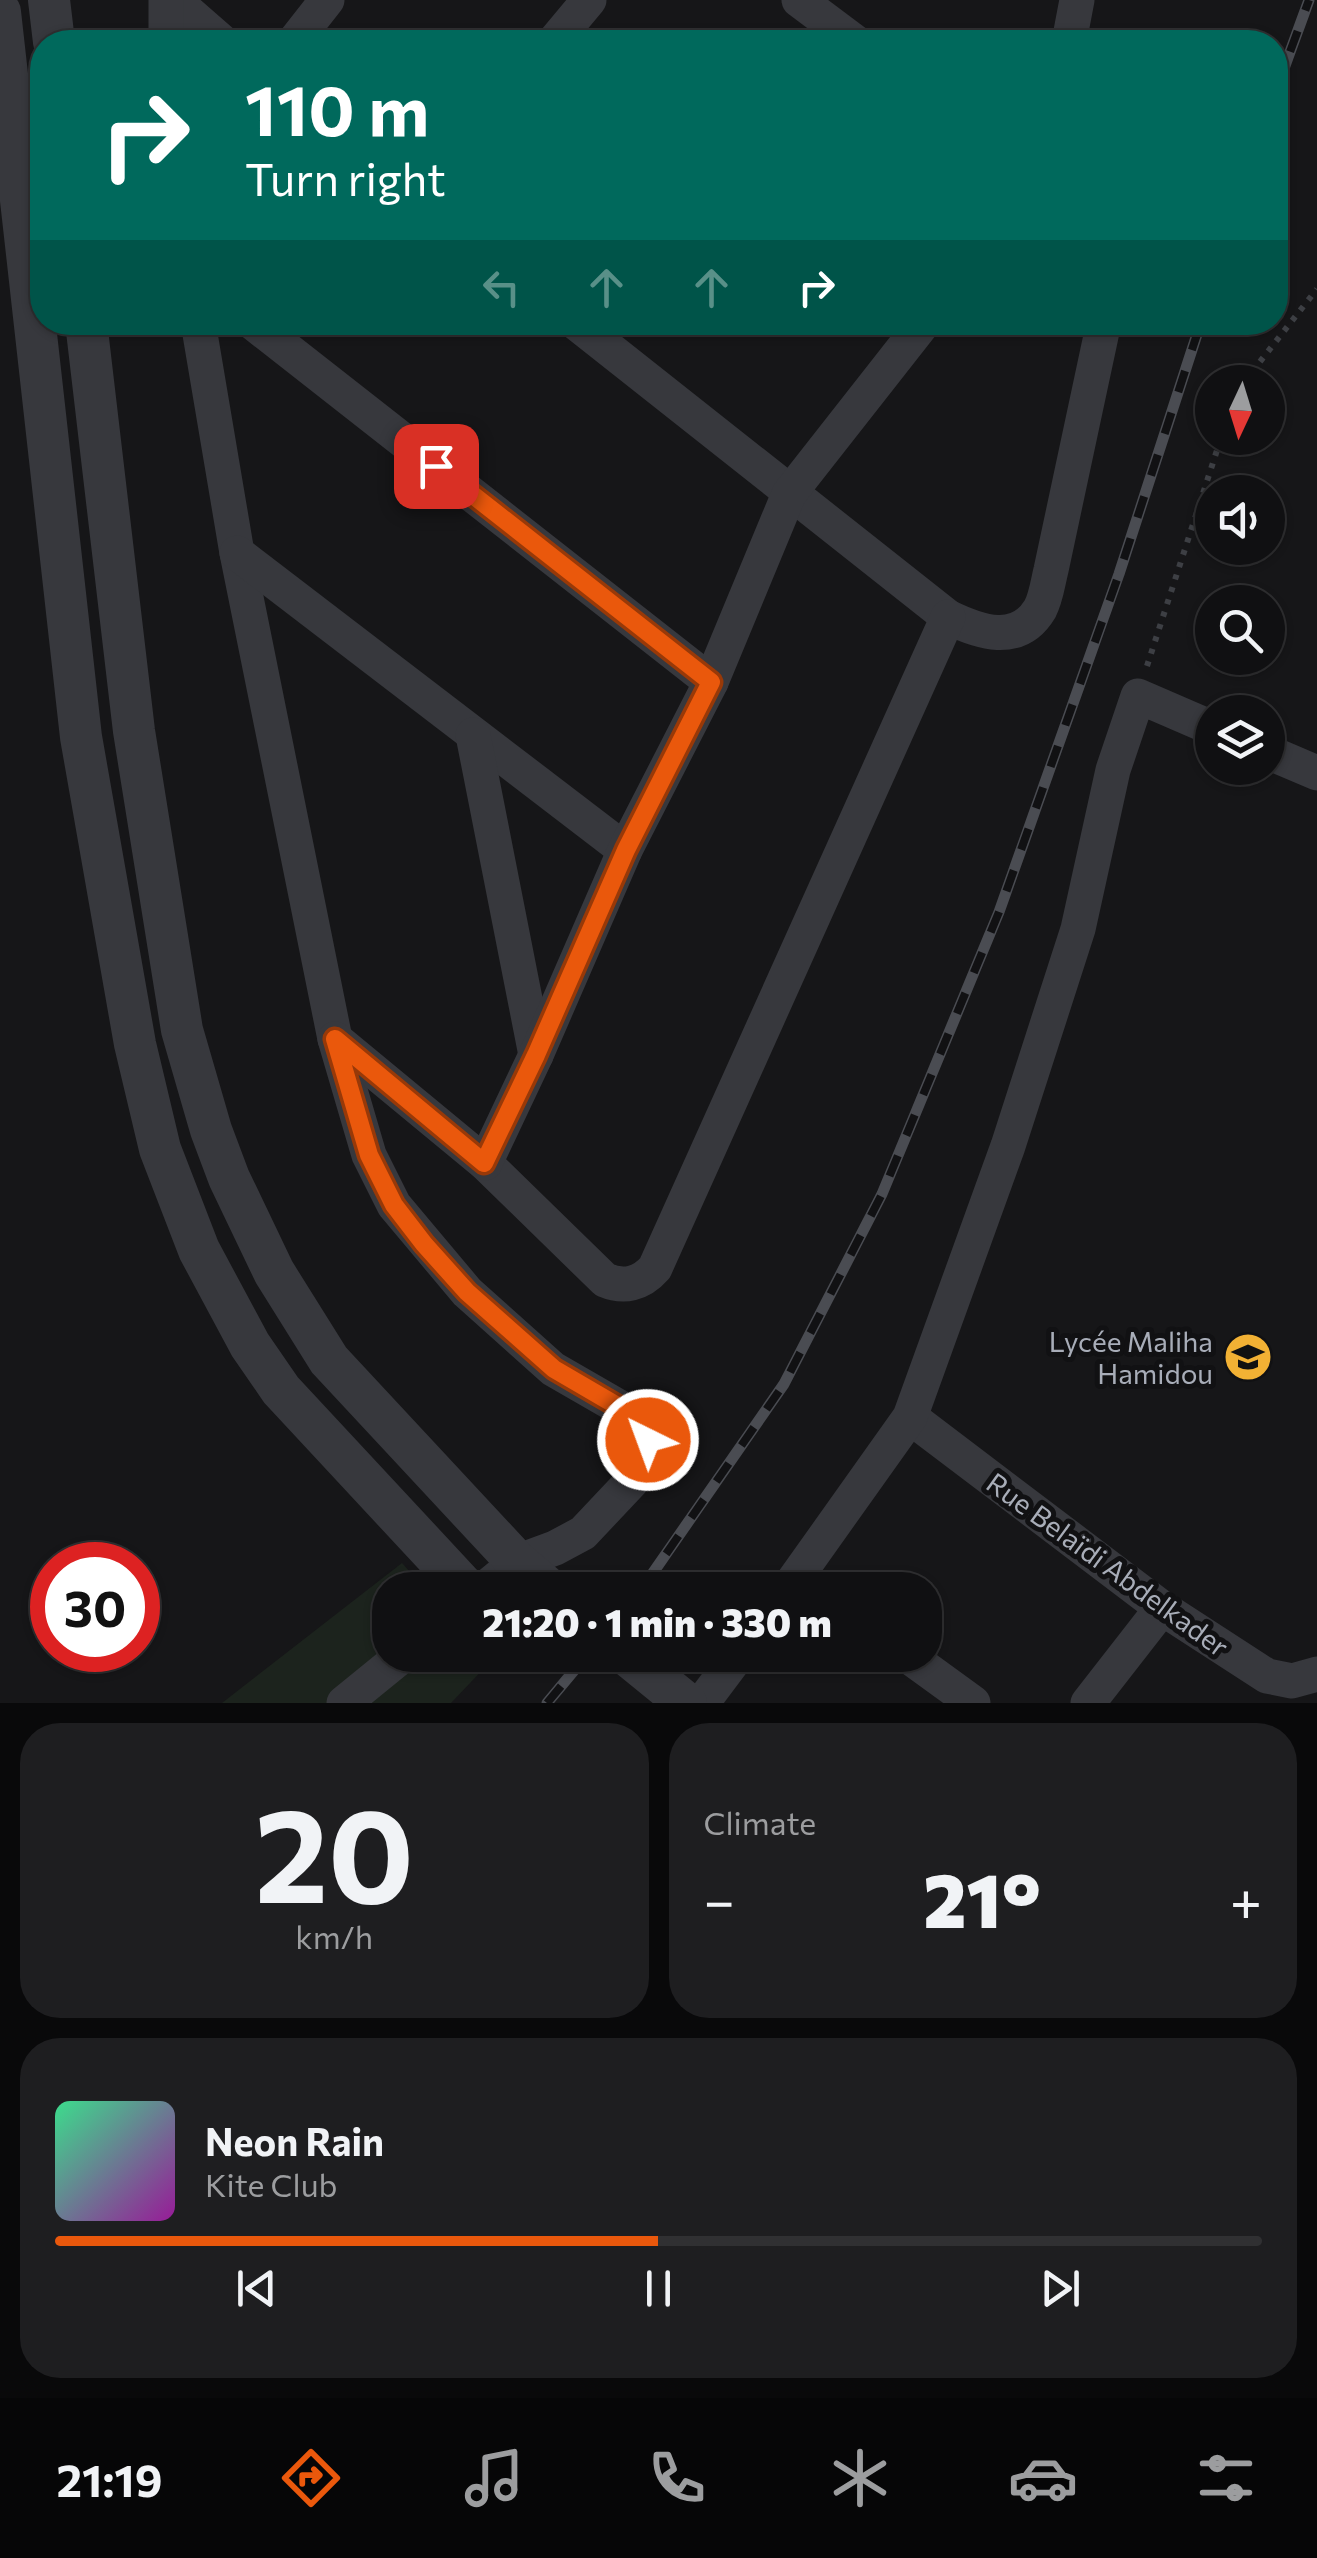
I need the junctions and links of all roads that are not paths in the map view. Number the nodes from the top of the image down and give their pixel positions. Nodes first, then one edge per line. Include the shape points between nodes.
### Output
1 (49, 0) edge
2 (170, 0) edge
3 (327, 0) edge
4 (589, 0) edge
5 (798, 0) edge
6 (1077, 0) edge
7 (0, 12) edge
8 (53, 30) edge
9 (167, 30) edge
10 (207, 30) edge
11 (303, 30) edge
12 (564, 30) edge
13 (839, 30) edge
14 (1071, 30) edge
15 (30, 277) edge
16 (37, 335) edge
17 (88, 335) edge
18 (200, 335) edge
19 (269, 335) edge
20 (591, 335) edge
21 (902, 335) edge
22 (1101, 335) edge
23 (790, 494) junction
24 (238, 553) junction
25 (948, 617) junction
26 (711, 682) junction
27 (1195, 721) edge
28 (473, 735) junction
29 (1285, 759) edge
30 (1317, 773) edge
31 (626, 850) junction
32 (335, 1039) junction
33 (536, 1055) junction
34 (218, 1150) junction
35 (484, 1163) junction
36 (166, 1167) junction
37 (910, 1418) junction
38 (518, 1562) junction
39 (449, 1572) edge
40 (506, 1572) edge
41 (529, 1572) edge
42 (809, 1572) edge
43 (1162, 1608) junction
44 (382, 1672) edge
45 (725, 1672) edge
46 (930, 1672) edge
47 (1317, 1674) edge
48 (344, 1703) edge
49 (702, 1703) edge
50 (972, 1703) edge
51 (1088, 1703) edge

1 - 8 street
2 - 9 street
2 - 10 street
3 - 11 street
4 - 12 street
5 - 13 street
6 - 14 street
7 - 15 street
16 - 36 street via 82,736 135,1044
17 - 34 street via 134,731 182,1030
18 - 24 street
19 - 26 street
20 - 23 street
21 - 23 street
22 - 25 street via 1040,608 1022,629 1005,633
23 - 25 street
23 - 26 street
24 - 28 street
24 - 32 street
25 - 35 street via 648,1276 632,1284 604,1280
26 - 31 street
27 - 37 street via 1138,696 1112,770 1072,948
28 - 31 street
28 - 33 street
29 - 30 street
31 - 33 street
32 - 35 street
32 - 38 street via 369,1155 394,1205 424,1244 554,1369 645,1428 646,1450 632,1481 584,1533
33 - 35 street
34 - 36 street
34 - 38 street via 274,1272 330,1360
36 - 39 street via 223,1298 280,1390
37 - 42 street
37 - 43 street, Rue Belaïdi Abdelkader
38 - 40 street
38 - 41 street
43 - 47 street, Rue Belaïdi Abdelkader via 1276,1680
43 - 51 street
44 - 48 street
45 - 49 street
46 - 50 street

